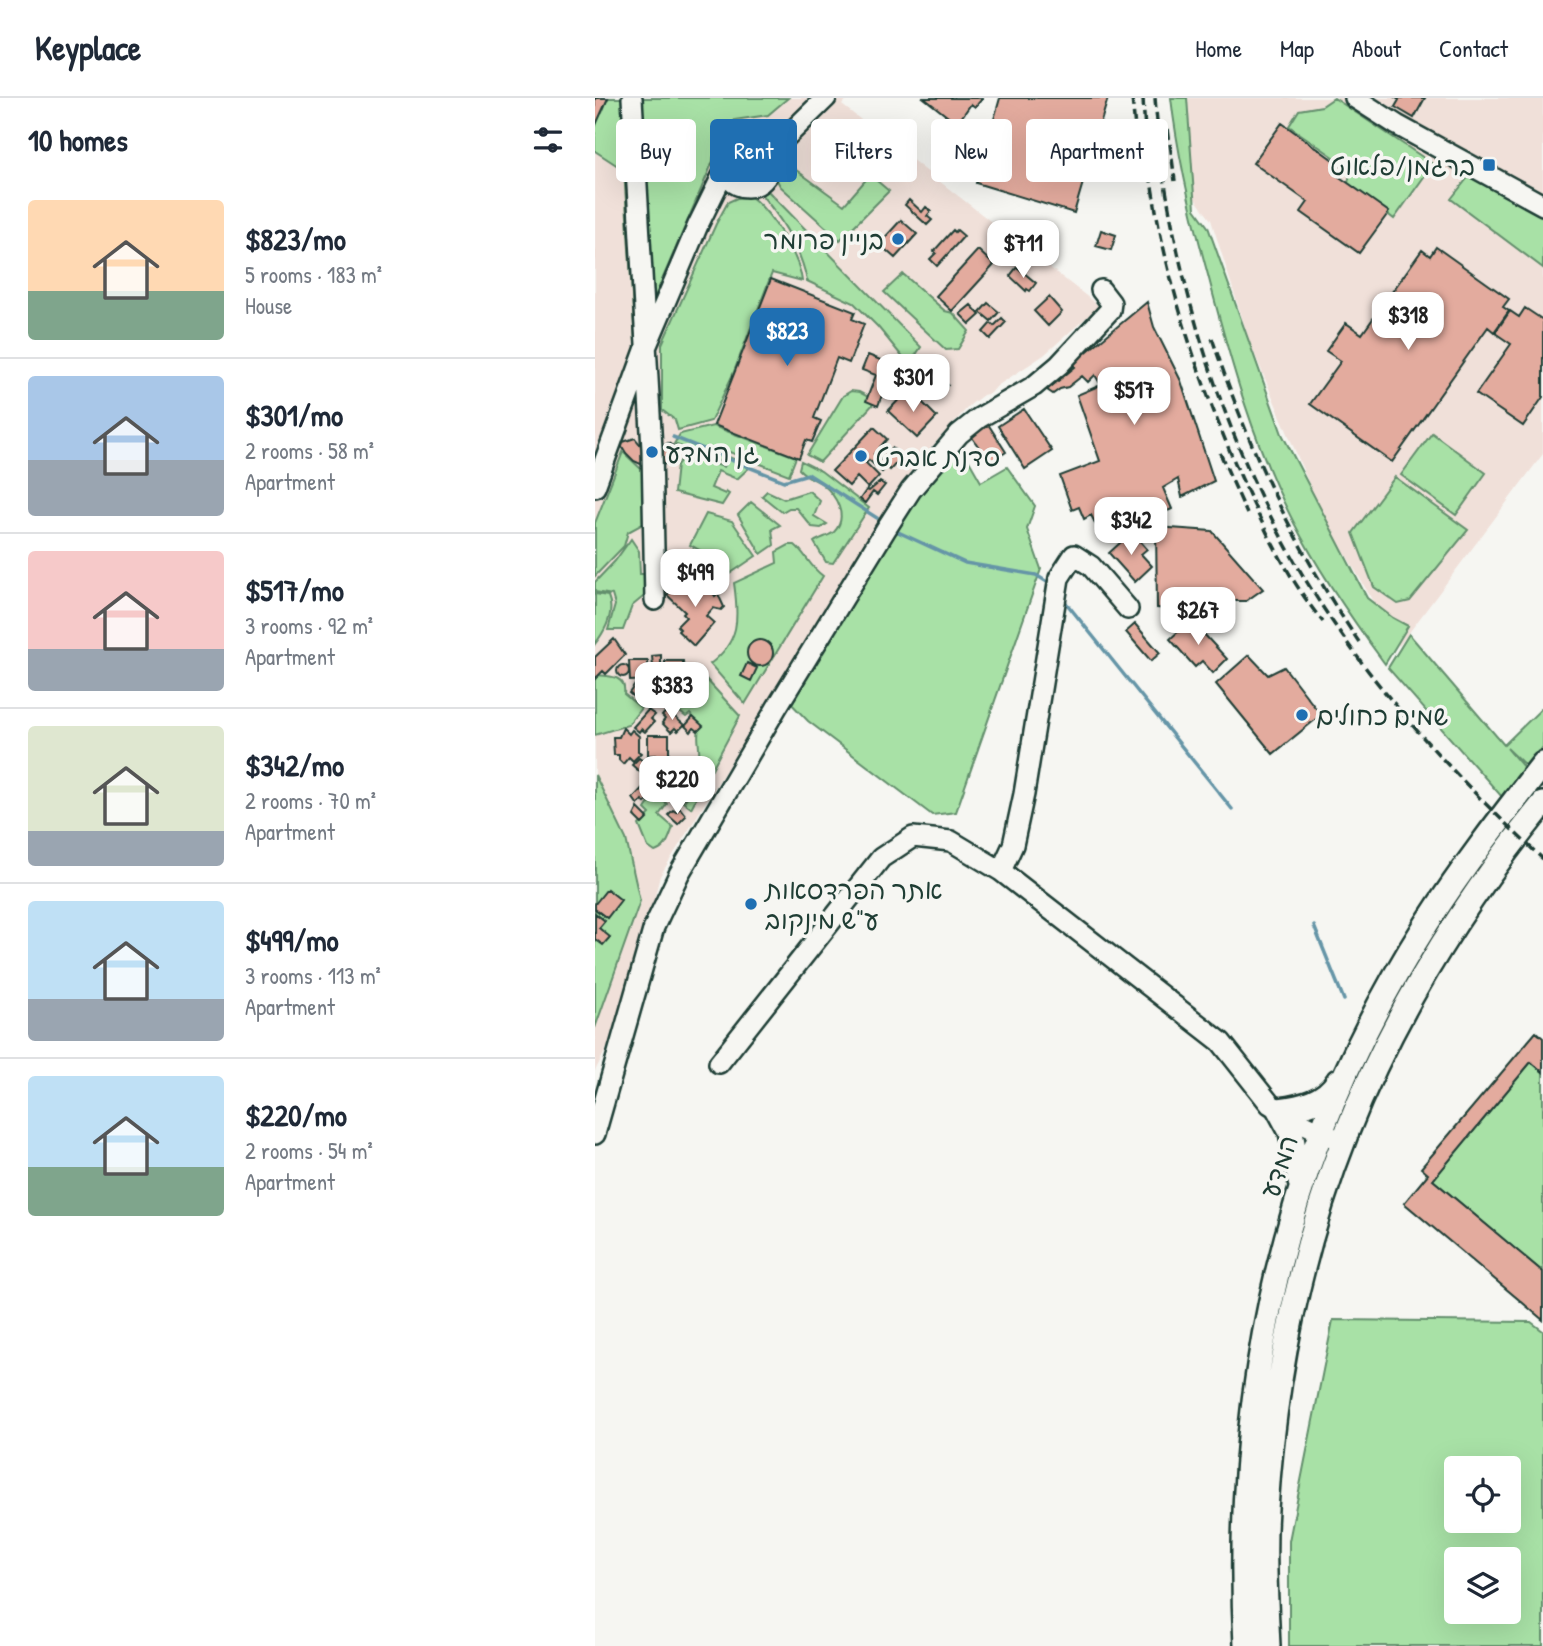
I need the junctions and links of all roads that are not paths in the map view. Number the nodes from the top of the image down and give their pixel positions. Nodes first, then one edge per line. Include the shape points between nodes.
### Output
1 (632, 98) edge
2 (827, 98) edge
3 (1355, 98) edge
4 (797, 125) edge
5 (719, 182) edge
6 (734, 182) edge
7 (761, 182) edge
8 (743, 187) junction
9 (1543, 205) edge
10 (704, 213) junction
11 (1101, 290) dead end
12 (647, 345) junction
13 (595, 487) edge
14 (655, 600) dead end
15 (1128, 609) dead end
16 (1543, 764) edge
17 (1543, 804) edge
18 (1001, 871) junction
19 (1353, 1058) junction
20 (719, 1063) dead end
21 (1279, 1110) junction
22 (1320, 1132) junction
23 (595, 1134) edge
24 (1342, 1141) junction
25 (1301, 1185) junction
26 (1246, 1646) edge
27 (1268, 1646) edge

1 - 12 street
2 - 4 street
3 - 9 street
5 - 10 street
6 - 8 street
7 - 8 street
8 - 10 street via 721,197
10 - 12 street
11 - 23 street via 1111,303 1110,310 1059,365 959,434 911,490 776,707 679,874 654,927
12 - 13 street
12 - 14 street
15 - 18 street via 1091,566 1074,555 1059,578 1024,794 1013,845
16 - 19 main road, המדע via 1427,922
17 - 24 main road, המדע via 1474,895 1421,978 1384,1046
18 - 20 street via 951,841 913,837 881,858
18 - 21 street via 1221,1042
19 - 21 main road via 1334,1088 1319,1099
19 - 22 main road, המדע
21 - 22 street
21 - 25 main road via 1291,1132
22 - 24 street
22 - 25 main road, המדע
24 - 27 main road, המדע via 1305,1255 1283,1356 1266,1510
25 - 26 main road, המדע via 1272,1291 1251,1419 1243,1549

